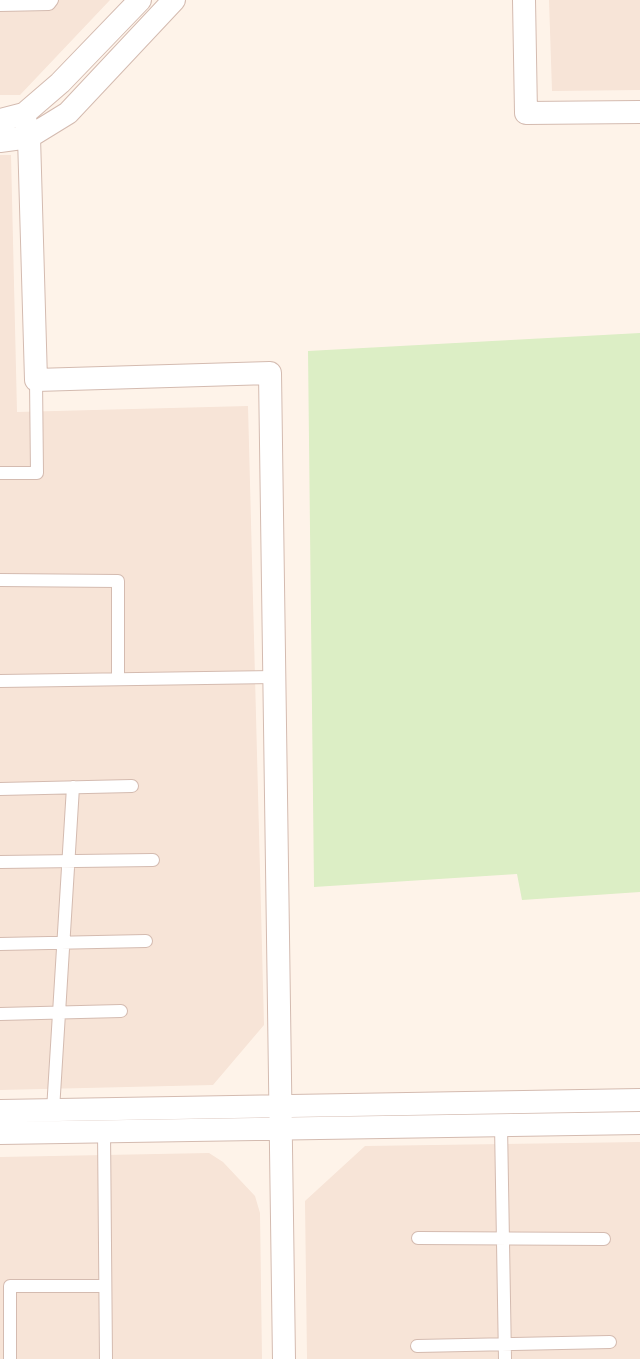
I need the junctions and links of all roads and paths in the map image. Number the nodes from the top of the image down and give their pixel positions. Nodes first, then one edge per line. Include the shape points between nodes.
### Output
1 (52, 0) edge
2 (174, 0) edge
3 (524, 0) edge
4 (138, 1) edge
5 (0, 5) edge
6 (640, 112) edge
7 (24, 114) junction
8 (0, 120) edge
9 (29, 137) junction
10 (0, 141) edge
11 (36, 380) junction
12 (0, 473) edge
13 (0, 580) edge
14 (274, 677) junction
15 (118, 679) junction
16 (0, 681) edge
17 (132, 786) dead end
18 (73, 787) junction
19 (0, 789) edge
20 (153, 860) dead end
21 (69, 861) junction
22 (0, 862) edge
23 (146, 941) dead end
24 (63, 943) junction
25 (0, 944) edge
26 (121, 1011) dead end
27 (59, 1012) junction
28 (0, 1014) edge
29 (640, 1100) edge
30 (280, 1106) junction
31 (53, 1110) junction
32 (0, 1111) edge
33 (640, 1123) edge
34 (501, 1125) junction
35 (280, 1128) junction
36 (104, 1131) junction
37 (0, 1133) edge
38 (418, 1238) dead end
39 (503, 1238) junction
40 (604, 1239) dead end
41 (105, 1286) junction
42 (610, 1342) dead end
43 (505, 1344) junction
44 (417, 1346) dead end
45 (10, 1359) edge
46 (106, 1359) edge
47 (284, 1359) edge
48 (505, 1359) edge

1 - 5 lane via 49,4
2 - 9 street via 68,113
3 - 6 street via 526,113
4 - 7 street via 60,83
7 - 8 street
7 - 9 street
9 - 10 street
9 - 11 street
11 - 12 lane via 37,473
11 - 14 street via 270,373
13 - 15 lane via 118,581
14 - 15 lane
14 - 30 street
15 - 16 lane
17 - 18 lane
18 - 19 lane
18 - 21 lane
20 - 21 lane
21 - 22 lane
21 - 24 lane
23 - 24 lane
24 - 25 lane
24 - 27 lane
26 - 27 lane
27 - 28 lane
27 - 31 lane
29 - 30 street
30 - 31 street
30 - 35 street
31 - 32 street
33 - 34 street
34 - 35 street
34 - 39 lane
35 - 36 street
35 - 47 street
36 - 37 street
36 - 41 lane
38 - 39 lane
39 - 40 lane
39 - 43 lane
41 - 45 lane via 10,1286
41 - 46 lane
42 - 43 lane
43 - 44 lane
43 - 48 lane

